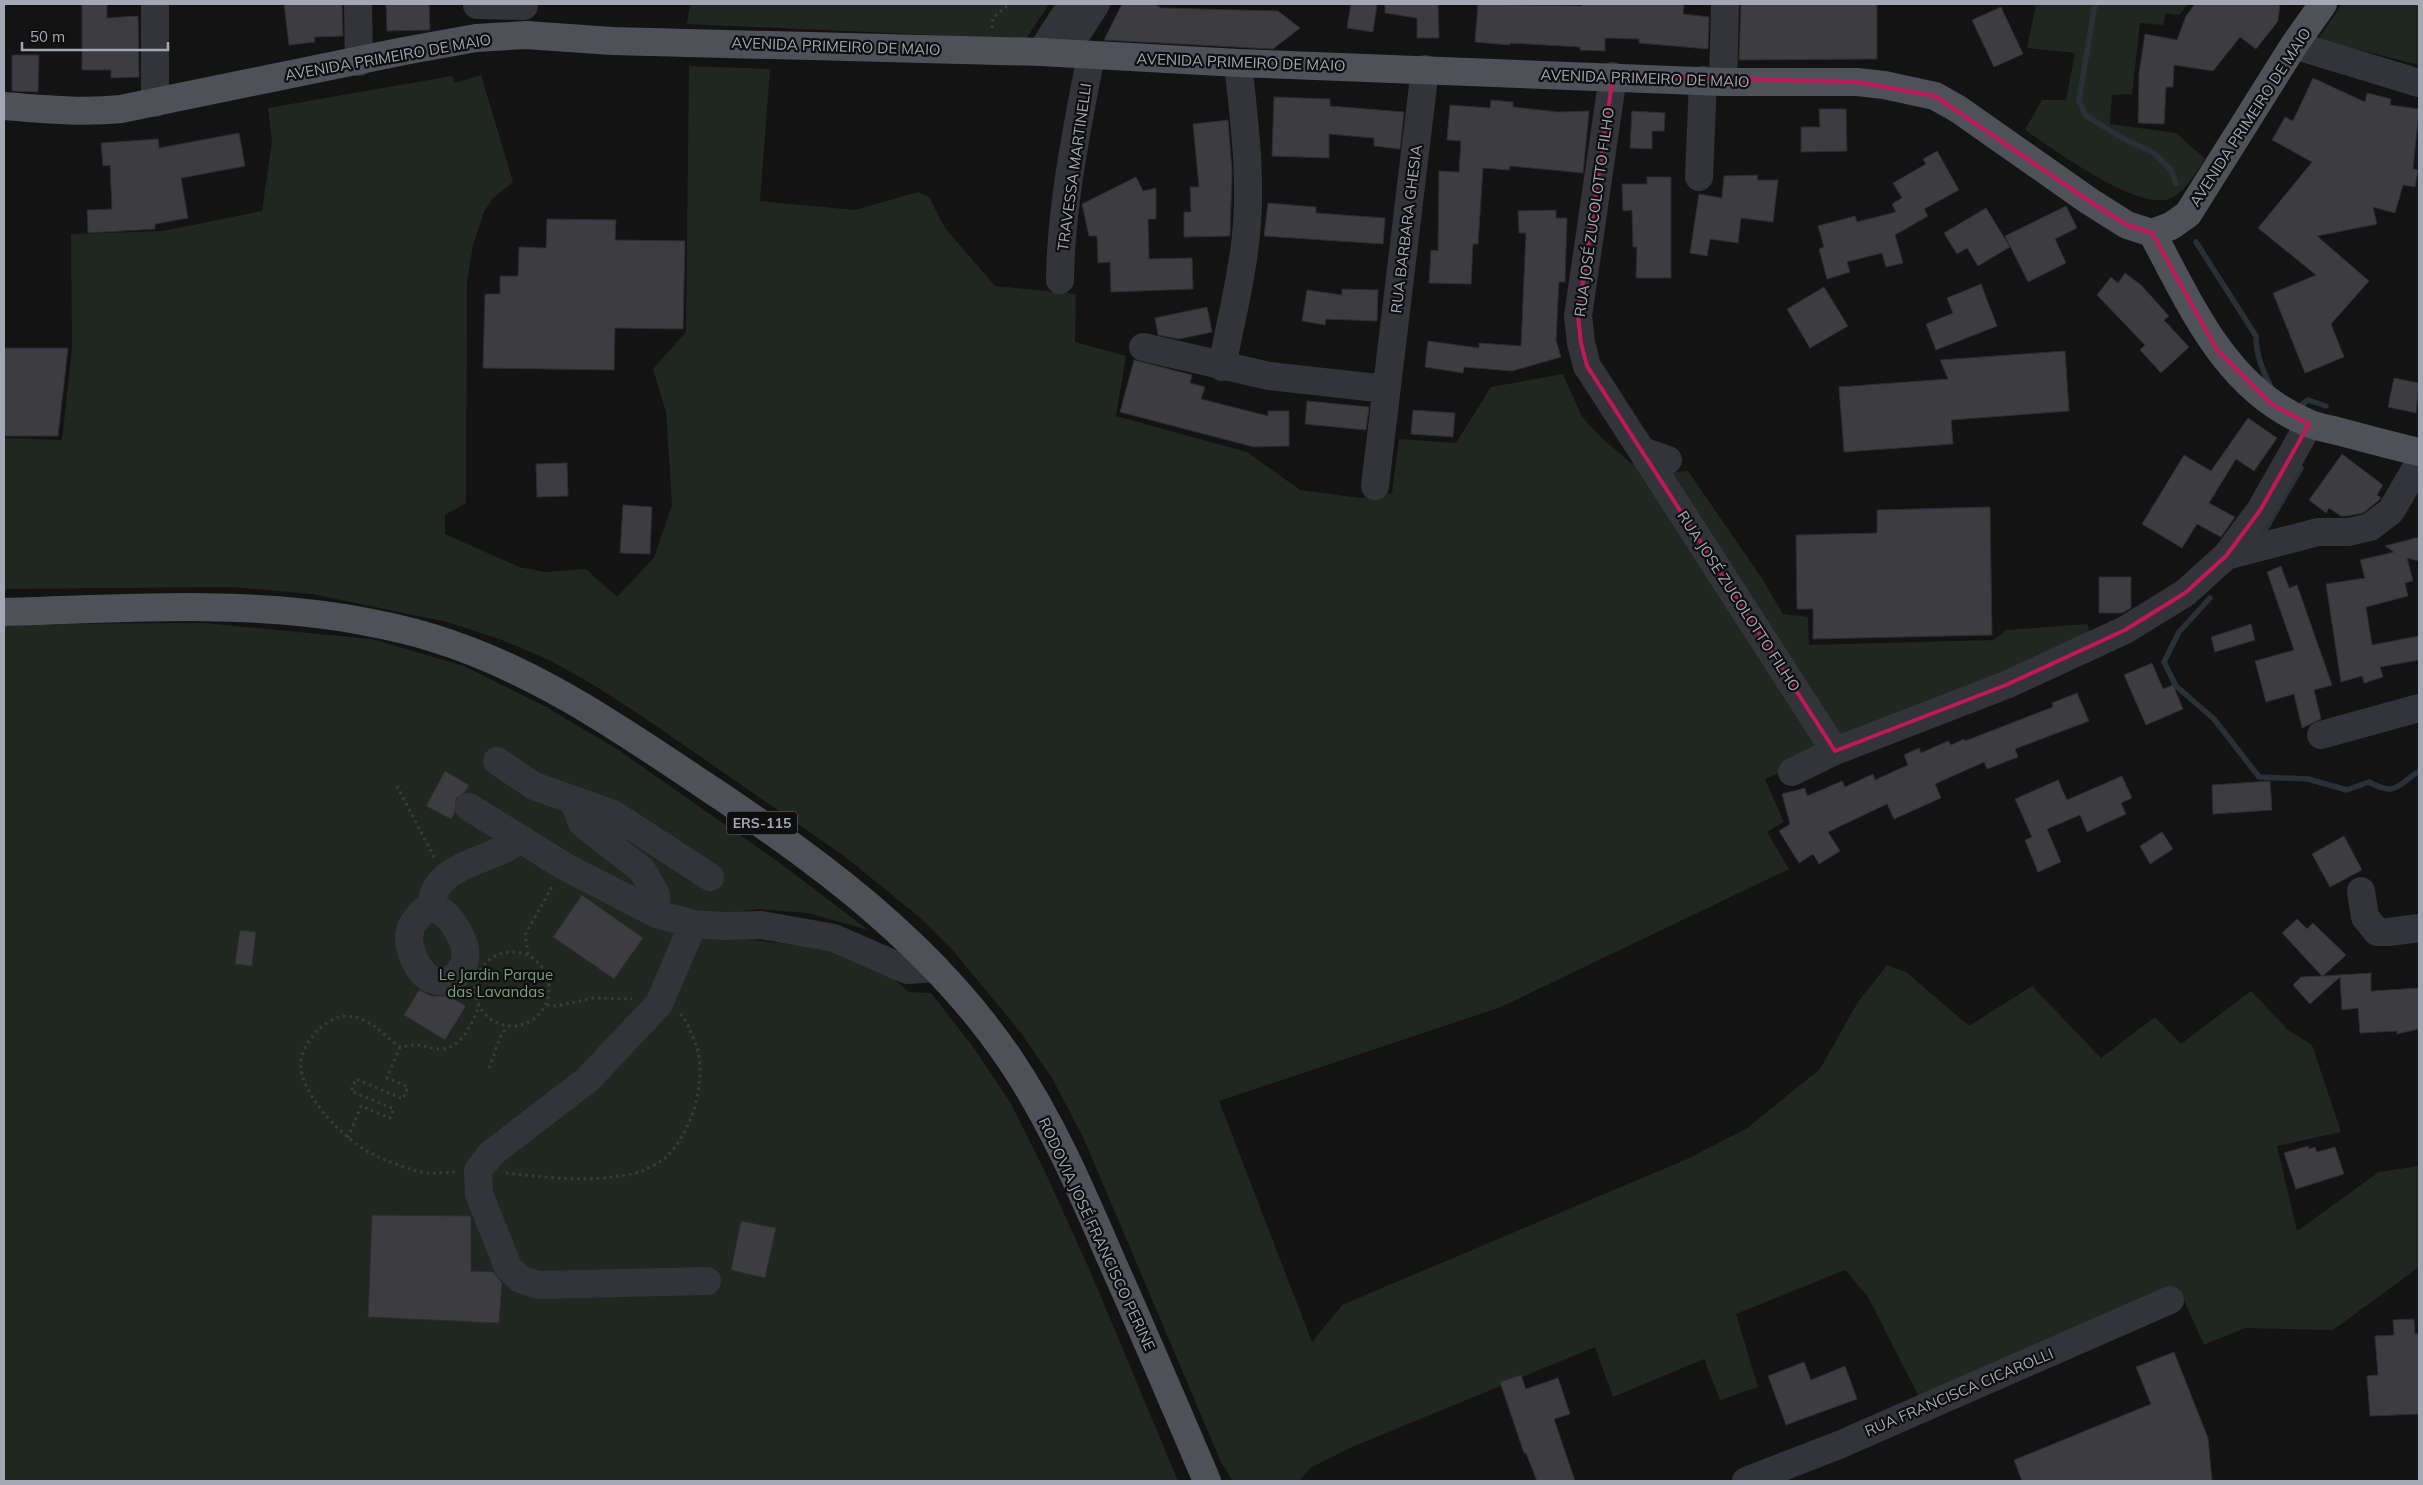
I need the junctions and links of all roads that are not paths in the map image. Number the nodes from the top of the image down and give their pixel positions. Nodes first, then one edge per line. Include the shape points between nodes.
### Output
1 (155, 4) edge
2 (358, 4) edge
3 (477, 4) edge
4 (1072, 4) edge
5 (1096, 4) edge
6 (1725, 4) edge
7 (2323, 4) edge
8 (524, 6) dead end
9 (476, 38) junction
10 (2294, 45) junction
11 (1052, 52) junction
12 (1091, 55) junction
13 (359, 62) junction
14 (1238, 63) junction
15 (1425, 70) junction
16 (1613, 76) junction
17 (1713, 81) junction
18 (2419, 83) edge
19 (155, 102) junction
20 (4, 106) edge
21 (1699, 177) dead end
22 (2152, 233) junction
23 (1060, 280) dead end
24 (1143, 348) dead end
25 (1222, 367) junction
26 (1386, 389) junction
27 (2309, 424) junction
28 (1642, 451) junction
29 (2419, 452) edge
30 (1668, 460) dead end
31 (2419, 463) edge
32 (1375, 486) dead end
33 (2226, 556) junction
34 (4, 612) edge
35 (2419, 708) edge
36 (2320, 735) dead end
37 (1835, 751) junction
38 (497, 761) dead end
39 (1792, 772) dead end
40 (574, 802) junction
41 (469, 807) dead end
42 (520, 839) junction
43 (710, 877) dead end
44 (2362, 891) dead end
45 (431, 905) dead end
46 (657, 914) junction
47 (693, 924) junction
48 (2419, 928) edge
49 (935, 968) junction
50 (707, 1281) dead end
51 (2170, 1300) dead end
52 (1207, 1481) edge
53 (1746, 1481) edge

1 - 19 street
2 - 13 street
3 - 8 street
3 - 9 street
4 - 11 street
5 - 11 street
6 - 17 street
7 - 10 main road, AVENIDA PRIMEIRO DE MAIO
9 - 11 main road, AVENIDA PRIMEIRO DE MAIO via 526,35 612,41
9 - 13 main road, AVENIDA PRIMEIRO DE MAIO
10 - 18 street
10 - 22 main road, AVENIDA PRIMEIRO DE MAIO via 2188,214 2171,226
11 - 12 main road, AVENIDA PRIMEIRO DE MAIO
12 - 14 main road, AVENIDA PRIMEIRO DE MAIO
12 - 23 street, TRAVESSA MARTINELLI via 1060,235
13 - 19 main road, AVENIDA PRIMEIRO DE MAIO
14 - 15 main road, AVENIDA PRIMEIRO DE MAIO
14 - 25 street via 1247,148 1248,210
15 - 16 main road, AVENIDA PRIMEIRO DE MAIO
15 - 26 street, RUA BARBARA GHESIA
16 - 17 main road, AVENIDA PRIMEIRO DE MAIO
16 - 28 street, RUA JOSÉ ZUCOLOTTO FILHO via 1578,316 1587,366
17 - 21 street
17 - 22 main road, AVENIDA PRIMEIRO DE MAIO via 1857,82 1935,96 2127,225
19 - 20 main road, AVENIDA PRIMEIRO DE MAIO via 90,112
22 - 27 main road via 2218,350 2271,404
24 - 25 street
25 - 26 street via 1294,380
26 - 32 street, RUA BARBARA GHESIA
27 - 29 main road
27 - 33 street via 2262,509
28 - 30 street
28 - 37 street, RUA JOSÉ ZUCOLOTTO FILHO
31 - 33 street via 2391,511 2370,528 2318,532
33 - 37 street via 2185,593 2125,630 2006,685
34 - 49 main road, RODOVIA JOSÉ FRANCISCO PERINE / ERS-115 via 166,608 270,611 344,618 432,637 544,685 768,827 849,888
35 - 36 street
37 - 39 street
38 - 40 street via 534,786
40 - 43 street via 613,814
40 - 46 street via 582,823 642,870 656,894
41 - 42 street
42 - 45 street via 498,854 449,873 432,894
42 - 46 street via 564,866
44 - 48 street via 2364,917 2377,932
46 - 47 street
47 - 49 street via 761,925 793,930 834,938 908,970
47 - 50 street via 659,1004 587,1080 492,1153 478,1170 479,1194 508,1267 520,1279 538,1286
49 - 52 main road, RODOVIA JOSÉ FRANCISCO PERINE / ERS-115 via 977,1015 1011,1061 1063,1151
51 - 53 street, RUA FRANCISCA CICAROLLI

